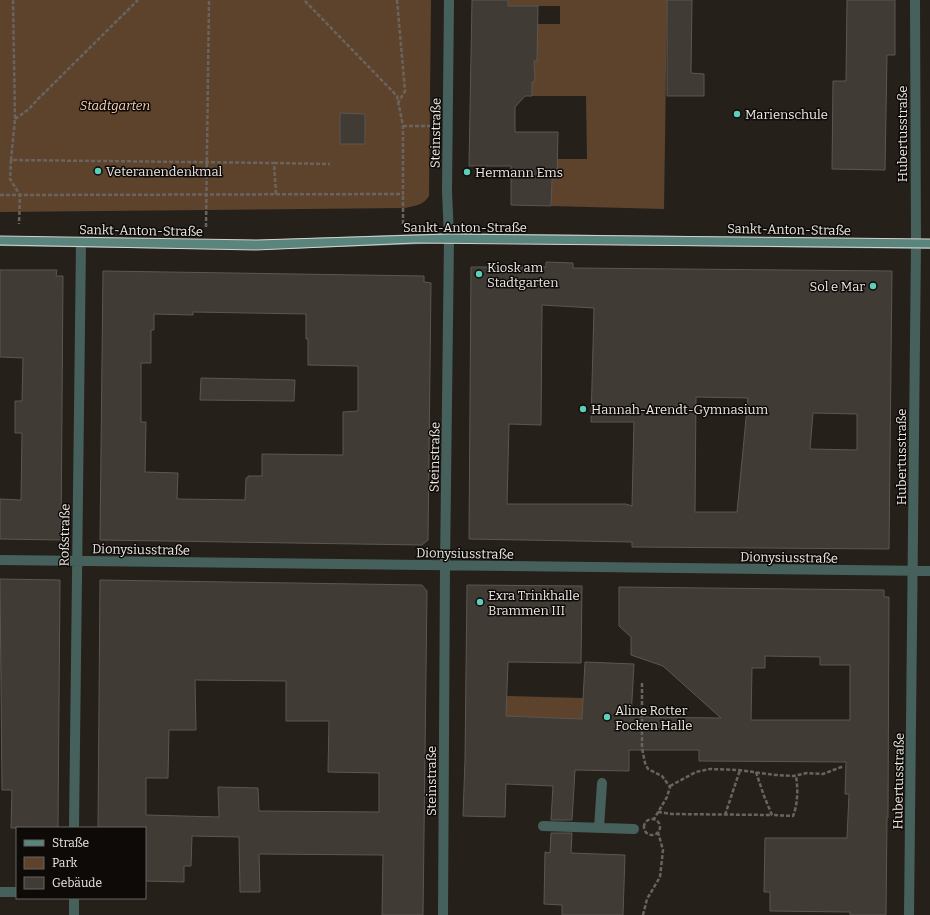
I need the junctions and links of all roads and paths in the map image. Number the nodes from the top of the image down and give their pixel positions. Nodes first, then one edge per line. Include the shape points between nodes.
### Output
1 (13, 0) edge
2 (138, 0) edge
3 (209, 0) edge
4 (304, 0) edge
5 (397, 0) edge
6 (449, 0) edge
7 (915, 0) edge
8 (398, 103) junction
9 (14, 120) junction
10 (403, 126) junction
11 (448, 126) junction
12 (11, 160) junction
13 (207, 163) junction
14 (274, 163) junction
15 (330, 164) dead end
16 (276, 194) junction
17 (403, 194) junction
18 (0, 195) edge
19 (20, 195) junction
20 (206, 195) junction
21 (206, 232) dead end
22 (449, 238) junction
23 (403, 240) junction
24 (0, 241) edge
25 (19, 241) junction
26 (81, 242) junction
27 (916, 244) junction
28 (930, 244) edge
29 (0, 560) edge
30 (77, 561) junction
31 (445, 566) junction
32 (913, 571) junction
33 (930, 571) edge
34 (642, 683) dead end
35 (844, 766) dead end
36 (740, 770) junction
37 (756, 772) junction
38 (796, 776) junction
39 (602, 783) dead end
40 (670, 786) junction
41 (658, 812) junction
42 (725, 815) junction
43 (772, 815) junction
44 (654, 819) dead end
45 (543, 826) dead end
46 (74, 827) edge
47 (599, 828) junction
48 (634, 830) dead end
49 (658, 832) dead end
50 (0, 892) edge
51 (16, 892) edge
52 (74, 899) edge
53 (74, 915) edge
54 (443, 915) edge
55 (643, 915) edge
56 (909, 915) edge

1 - 9 path
2 - 9 path via 29,109
3 - 13 path
4 - 8 path via 397,96
5 - 8 path via 405,91
6 - 11 street, Steinstraße
7 - 27 street, Hubertusstraße
8 - 10 path
9 - 12 path
10 - 11 path
10 - 17 path
11 - 22 street, Steinstraße
12 - 13 path
12 - 19 path via 10,179
13 - 14 path
13 - 20 path
14 - 15 path
14 - 16 path
16 - 17 path
16 - 20 path
17 - 23 path
18 - 19 path
19 - 20 path
19 - 25 path
20 - 21 path
22 - 23 street, Sankt-Anton-Straße
22 - 27 street, Sankt-Anton-Straße
22 - 31 street, Steinstraße
23 - 26 street, Sankt-Anton-Straße via 255,245
24 - 25 street, Sankt-Anton-Straße
25 - 26 street, Sankt-Anton-Straße
26 - 30 street, Roßstraße
27 - 28 street, Sankt-Anton-Straße
27 - 32 street, Hubertusstraße
29 - 30 street, Dionysiusstraße
30 - 31 street, Dionysiusstraße
30 - 46 street, Roßstraße
31 - 32 street, Dionysiusstraße
31 - 54 street, Steinstraße
32 - 33 street, Dionysiusstraße
32 - 56 street, Hubertusstraße
34 - 40 path via 642,748 646,763 648,769 662,776
35 - 38 path via 823,774
36 - 37 path
36 - 40 path via 710,768 696,772
36 - 42 path
37 - 38 path
37 - 43 path
38 - 43 path via 793,816
39 - 47 street
40 - 41 path
41 - 42 path
41 - 44 path
42 - 43 path
45 - 47 street
47 - 48 street
49 - 55 path via 663,850 660,877 647,899
50 - 51 street
52 - 53 street

